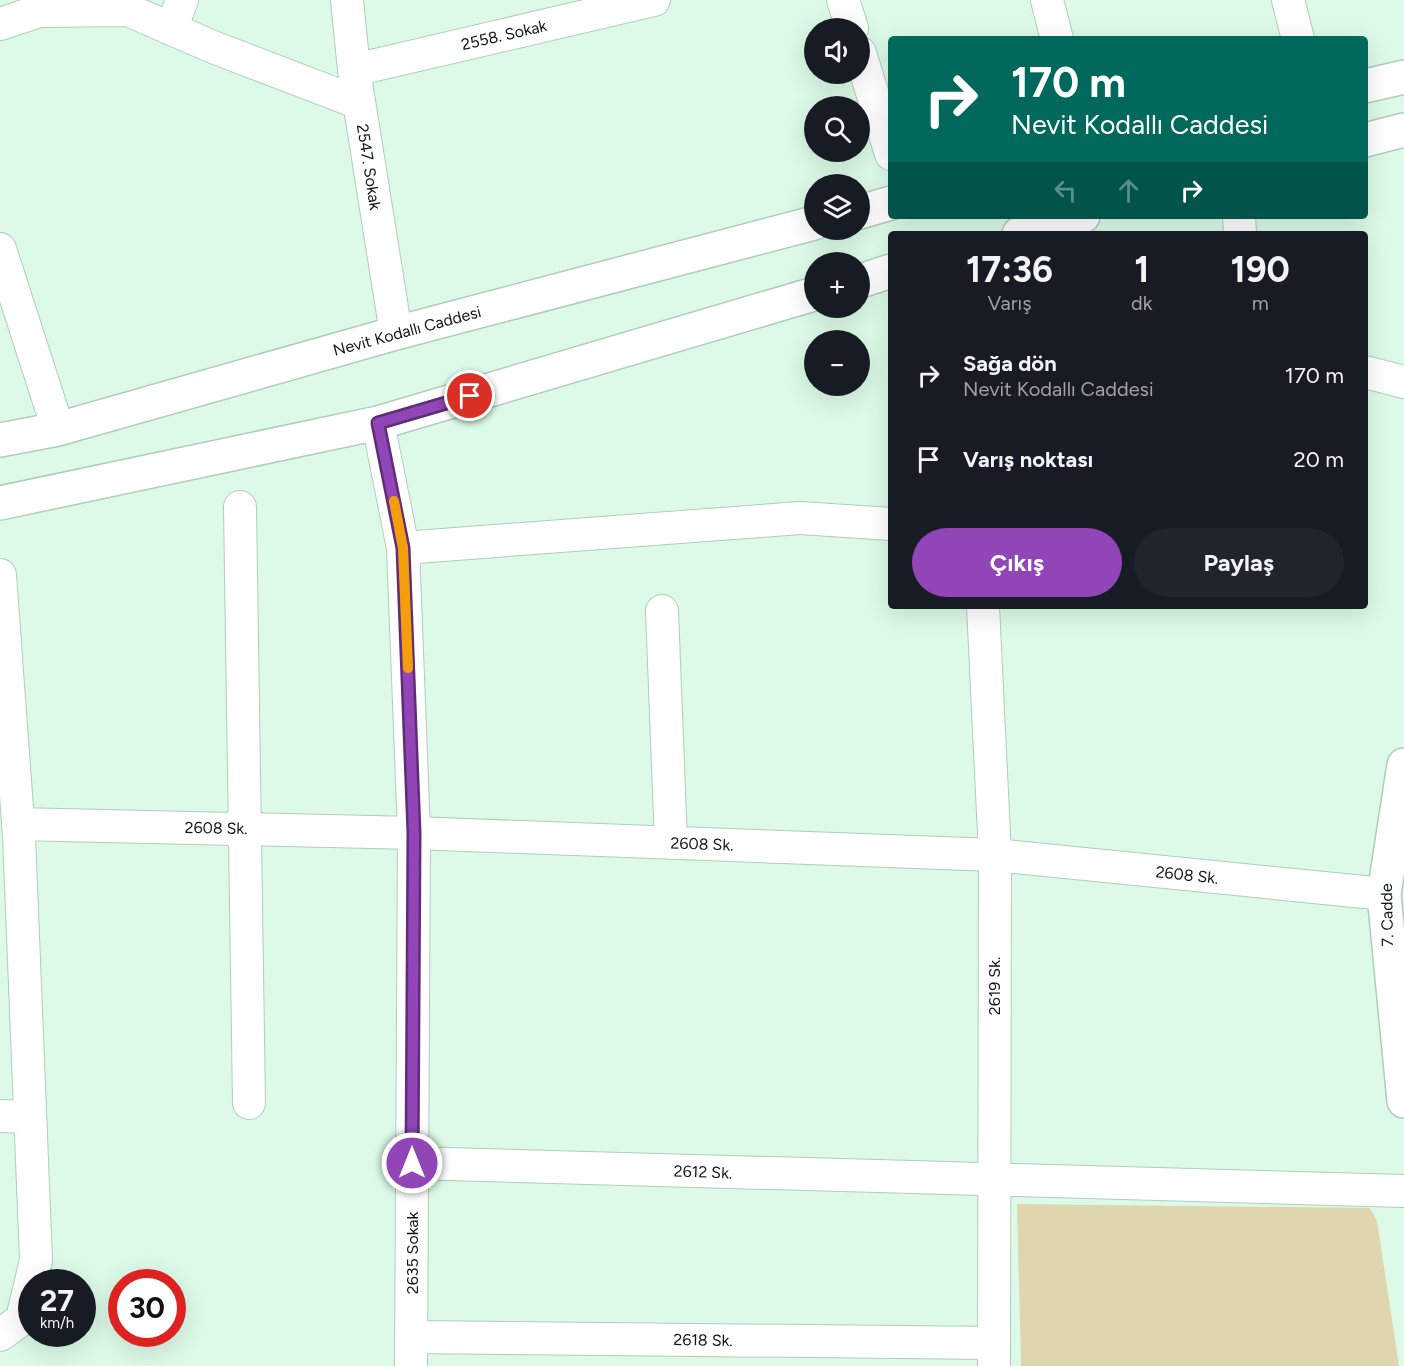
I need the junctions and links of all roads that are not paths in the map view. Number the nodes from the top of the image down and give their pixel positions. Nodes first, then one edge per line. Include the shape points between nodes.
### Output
1 (182, 0) edge
2 (348, 0) edge
3 (654, 0) edge
4 (843, 0) edge
5 (1047, 0) edge
6 (1288, 0) edge
7 (849, 18) edge
8 (0, 24) edge
9 (171, 29) junction
10 (1056, 36) edge
11 (1297, 36) edge
12 (354, 70) junction
13 (1404, 77) edge
14 (870, 84) edge
15 (1368, 85) edge
16 (359, 103) junction
17 (1404, 130) edge
18 (1368, 139) edge
19 (888, 144) edge
20 (888, 204) edge
21 (870, 209) edge
22 (1072, 219) edge
23 (804, 227) edge
24 (1030, 231) edge
25 (0, 249) edge
26 (888, 272) edge
27 (870, 278) edge
28 (804, 297) edge
29 (396, 333) junction
30 (1368, 373) edge
31 (1404, 382) edge
32 (378, 423) junction
33 (58, 429) junction
34 (0, 440) edge
35 (0, 503) edge
36 (240, 507) dead end
37 (888, 525) edge
38 (403, 548) junction
39 (0, 575) edge
40 (983, 609) edge
41 (662, 611) dead end
42 (1402, 777) edge
43 (18, 824) junction
44 (245, 829) junction
45 (414, 833) junction
46 (671, 843) junction
47 (995, 855) junction
48 (1396, 860) edge
49 (1384, 894) junction
50 (1404, 1101) edge
51 (249, 1103) dead end
52 (15, 1116) edge
53 (412, 1163) junction
54 (993, 1181) junction
55 (1404, 1191) edge
56 (0, 1335) edge
57 (411, 1352) edge
58 (994, 1355) edge

1 - 9 street
2 - 12 street, 2547. Sokak
3 - 12 street, 2558. Sokak
4 - 7 street
5 - 10 street
6 - 11 street
8 - 9 street via 39,10 128,10
9 - 16 street
12 - 16 street, 2547. Sokak
13 - 15 main road
14 - 19 street
16 - 29 street, 2547. Sokak
17 - 18 main road
20 - 21 main road
22 - 24 main road
23 - 29 main road, Nevit Kodallı Caddesi
25 - 33 street
26 - 27 main road
28 - 32 main road
29 - 33 main road, Nevit Kodallı Caddesi
30 - 31 street
32 - 35 main road
32 - 38 street, 2635 Sokak
33 - 34 main road, Nevit Kodallı Caddesi
36 - 44 street
37 - 38 street via 800,518
38 - 45 street, 2635 Sokak
39 - 43 street
40 - 47 street, 2619 Sk.
41 - 46 street
42 - 48 main road, 7. Cadde
43 - 44 street, 2608 Sk.
43 - 52 street
44 - 45 street, 2608 Sk.
44 - 51 street
45 - 46 street, 2608 Sk.
45 - 53 street, 2635 Sokak
46 - 47 street, 2608 Sk.
47 - 49 street, 2608 Sk.
47 - 54 street, 2619 Sk.
48 - 49 main road, 7. Cadde
49 - 50 main road, 7. Cadde
52 - 56 street via 36,1260 22,1318
53 - 54 street, 2612 Sk.
53 - 57 street, 2635 Sokak
54 - 55 street, 2612 Sk.
54 - 58 street, 2619 Sk.
57 - 58 street, 2618 Sk.

